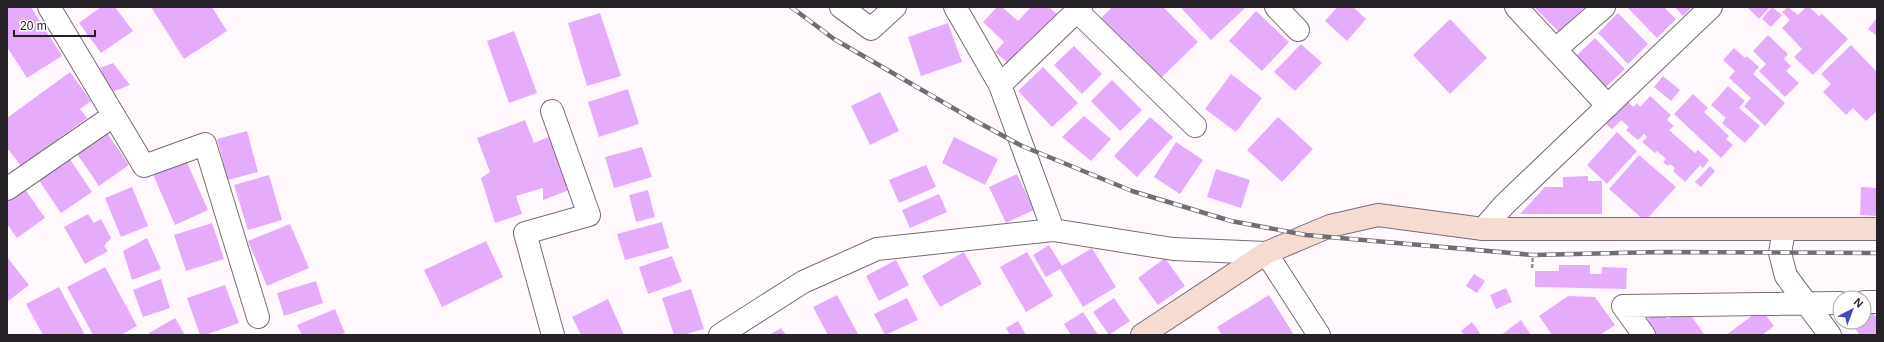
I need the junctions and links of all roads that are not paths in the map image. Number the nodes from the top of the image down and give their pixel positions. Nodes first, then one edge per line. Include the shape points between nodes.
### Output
1 (49, 7) edge
2 (841, 7) edge
3 (895, 7) edge
4 (955, 7) edge
5 (1276, 7) edge
6 (1516, 7) edge
7 (1604, 7) edge
8 (1711, 7) edge
9 (1079, 9) edge
10 (1298, 30) dead end
11 (1556, 49) junction
12 (1000, 85) junction
13 (1608, 106) junction
14 (552, 111) dead end
15 (113, 116) junction
16 (1195, 126) dead end
17 (7, 189) edge
18 (1482, 229) junction
19 (1877, 229) edge
20 (1053, 230) junction
21 (1784, 230) junction
22 (1266, 253) junction
23 (1806, 303) junction
24 (1832, 303) edge
25 (258, 317) dead end
26 (553, 335) edge
27 (720, 335) edge
28 (1142, 335) edge
29 (1319, 335) edge
30 (1644, 335) edge
31 (1830, 335) edge

1 - 15 street
2 - 3 street via 871,30
4 - 12 street
5 - 10 street
6 - 11 street
7 - 11 street
8 - 13 street
9 - 12 street
9 - 16 street
11 - 13 street
12 - 20 street
13 - 18 street
14 - 26 street via 588,215 525,233
15 - 17 street
15 - 25 street via 144,166 206,144
18 - 21 street
18 - 22 street via 1378,215 1330,226
19 - 21 street
20 - 22 street via 1173,249
20 - 27 street via 877,249 803,282
21 - 23 street via 1780,253 1786,276
22 - 28 street
22 - 29 street
23 - 24 street
23 - 30 street via 1624,306
23 - 31 street

